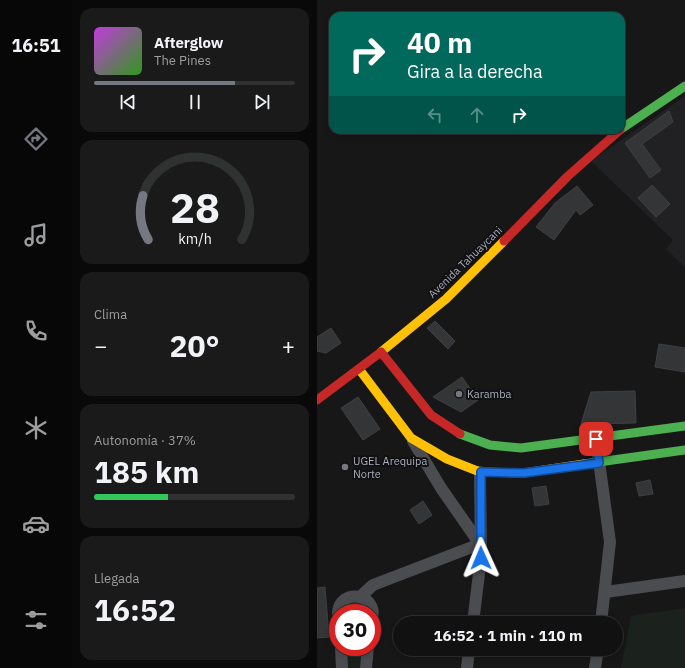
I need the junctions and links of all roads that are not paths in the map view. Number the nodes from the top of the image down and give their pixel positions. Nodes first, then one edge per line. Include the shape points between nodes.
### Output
1 (685, 86) edge
2 (625, 127) edge
3 (616, 134) edge
4 (381, 352) junction
5 (359, 369) junction
6 (317, 400) edge
7 (685, 426) edge
8 (411, 438) junction
9 (596, 439) junction
10 (685, 450) edge
11 (599, 463) junction
12 (481, 472) junction
13 (480, 544) junction
14 (685, 581) edge
15 (606, 592) junction
16 (361, 596) junction
17 (340, 604) edge
18 (370, 604) edge
19 (474, 616) edge
20 (602, 616) edge
21 (341, 656) edge
22 (368, 656) edge
23 (468, 656) edge
24 (597, 656) edge
25 (342, 668) edge
26 (366, 668) edge
27 (467, 668) edge
28 (595, 668) edge

1 - 2 main road, Avenida Tahuaycani
3 - 4 main road, Avenida Tahuaycani via 568,176 446,299
4 - 5 main road, Avenida Tahuaycani
4 - 9 main road via 431,415 465,435 490,445 521,448
5 - 6 main road, Avenida Tahuaycani
5 - 8 main road
7 - 9 main road
8 - 12 main road via 447,459
8 - 13 street via 441,488
9 - 11 street
10 - 11 main road
11 - 12 main road via 524,473
11 - 15 street via 609,542
12 - 13 street
13 - 16 street via 373,585
13 - 19 street via 481,558
14 - 15 street
15 - 20 street
16 - 17 street via 344,600
16 - 18 street
21 - 25 street
22 - 26 street
23 - 27 street
24 - 28 street

